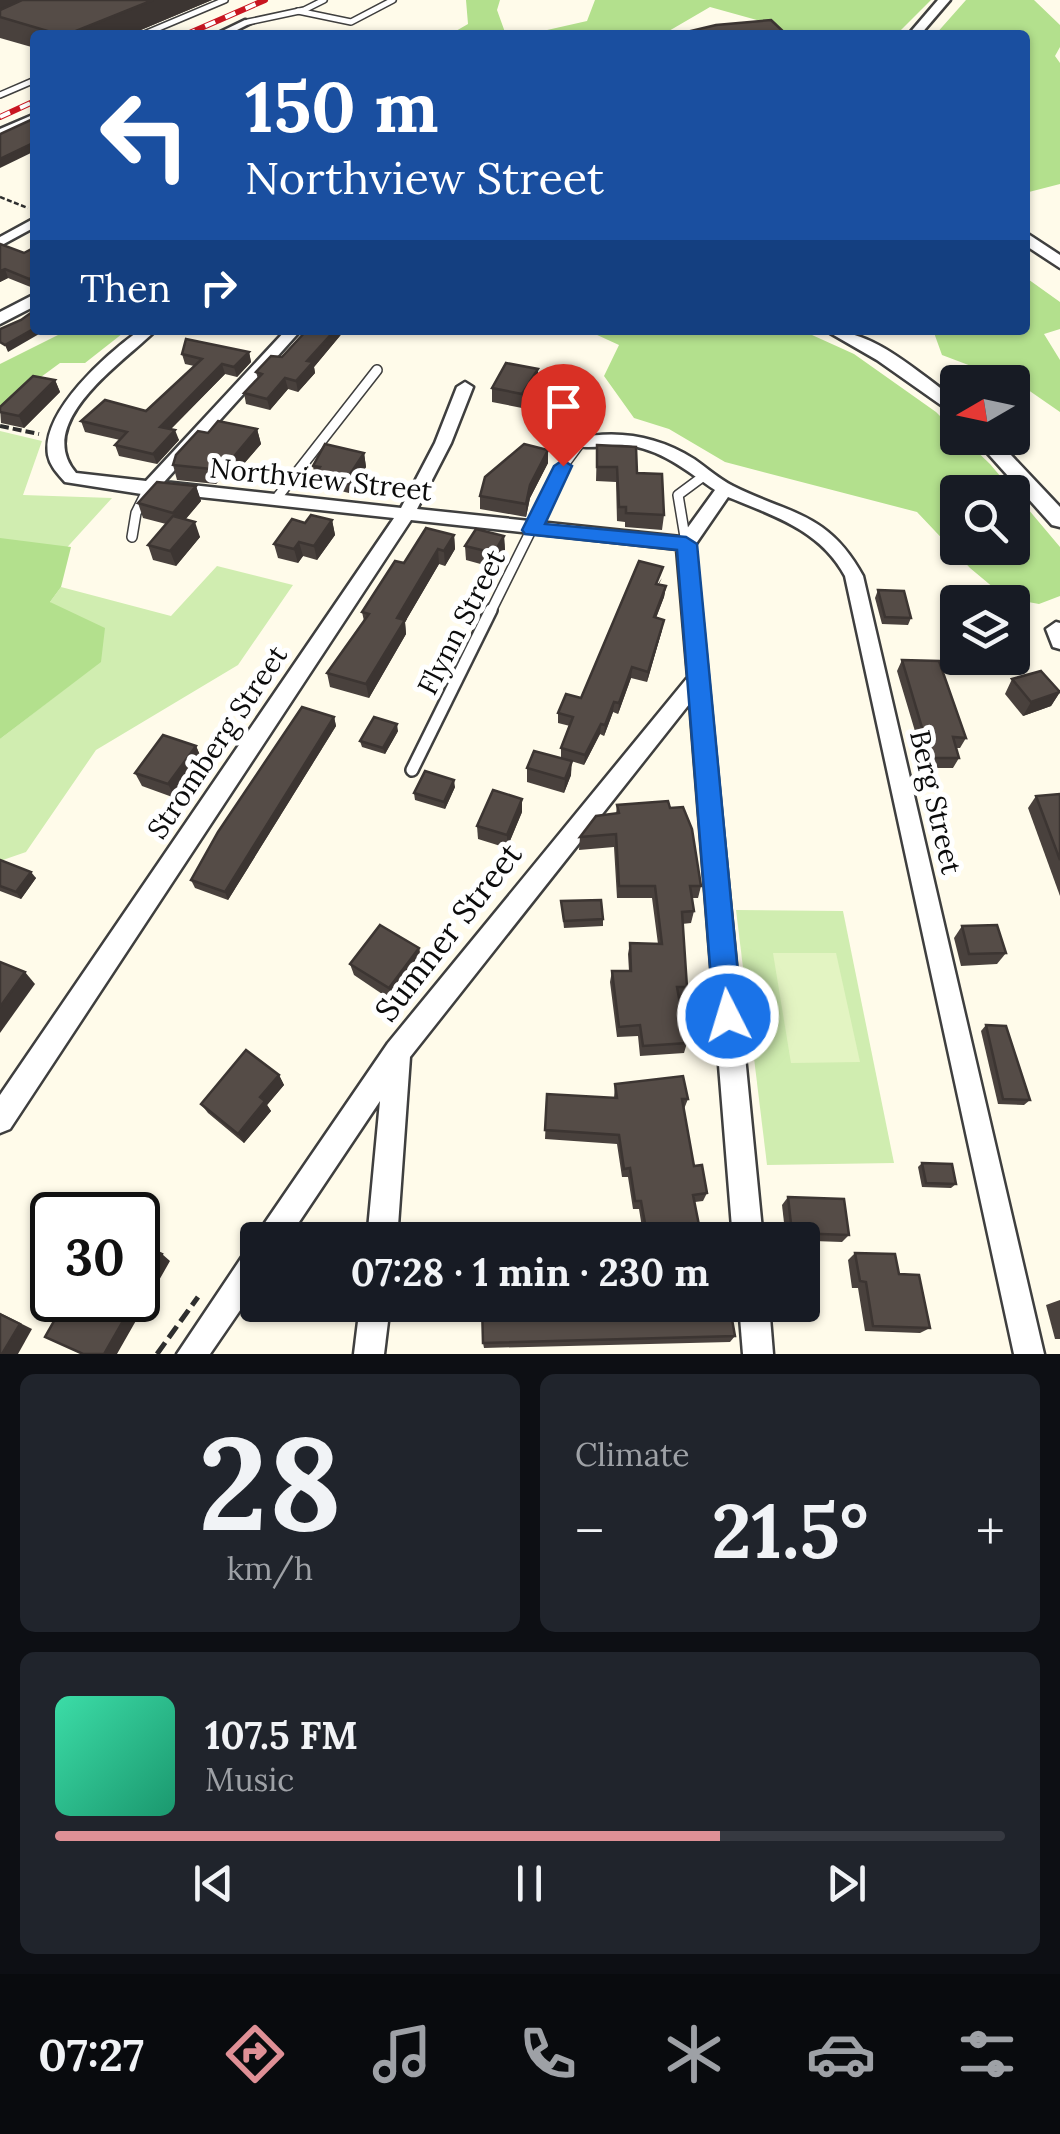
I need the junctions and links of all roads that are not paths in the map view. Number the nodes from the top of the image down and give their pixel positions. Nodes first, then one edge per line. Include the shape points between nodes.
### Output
1 (224, 0) edge
2 (324, 0) edge
3 (393, 0) edge
4 (944, 0) edge
5 (298, 11) junction
6 (248, 22) joint
7 (154, 30) edge
8 (230, 30) edge
9 (918, 30) edge
10 (30, 82) edge
11 (0, 95) edge
12 (30, 119) edge
13 (0, 133) edge
14 (30, 225) edge
15 (1030, 241) edge
16 (0, 242) edge
17 (1060, 262) edge
18 (30, 302) edge
19 (0, 319) edge
20 (142, 335) edge
21 (289, 335) edge
22 (843, 335) edge
23 (377, 370) dead end
24 (464, 387) dead end
25 (940, 397) edge
26 (580, 443) joint
27 (1000, 455) edge
28 (705, 474) junction
29 (148, 488) junction
30 (725, 489) junction
31 (276, 499) junction
32 (405, 516) junction
33 (1060, 520) edge
34 (532, 530) junction
35 (132, 537) dead end
36 (686, 544) junction
37 (698, 679) junction
38 (412, 770) dead end
39 (398, 1052) junction
40 (0, 1119) edge
41 (282, 1222) edge
42 (384, 1222) edge
43 (746, 1222) edge
44 (240, 1284) edge
45 (373, 1322) edge
46 (755, 1322) edge
47 (192, 1354) edge
48 (369, 1354) edge
49 (758, 1354) edge
50 (1029, 1354) edge

1 - 7 lane
2 - 5 lane
3 - 5 lane via 352,22
4 - 9 street
5 - 6 lane
6 - 8 street
10 - 11 lane
12 - 13 street
14 - 16 street
15 - 17 street
18 - 19 street
20 - 29 street, Northview Street via 83,389 56,437 57,459 71,478
21 - 29 street
22 - 25 street
23 - 31 lane
24 - 32 street, Stromberg Street
26 - 28 street, Berg Street via 628,438 656,444
26 - 34 lane, Flynn Street
27 - 33 street
28 - 30 street, Berg Street
28 - 36 lane via 678,496
29 - 31 street, Northview Street
29 - 35 lane
30 - 36 street
30 - 50 street, Berg Street via 813,526 846,557 854,576
31 - 32 street, Northview Street
32 - 34 street, Northview Street
32 - 40 street, Stromberg Street
34 - 36 street, Northview Street
34 - 38 lane, Flynn Street
36 - 37 street
37 - 39 street, Sumner Street
37 - 43 street
39 - 41 street, Sumner Street
39 - 42 street
44 - 47 street
45 - 48 street
46 - 49 street

